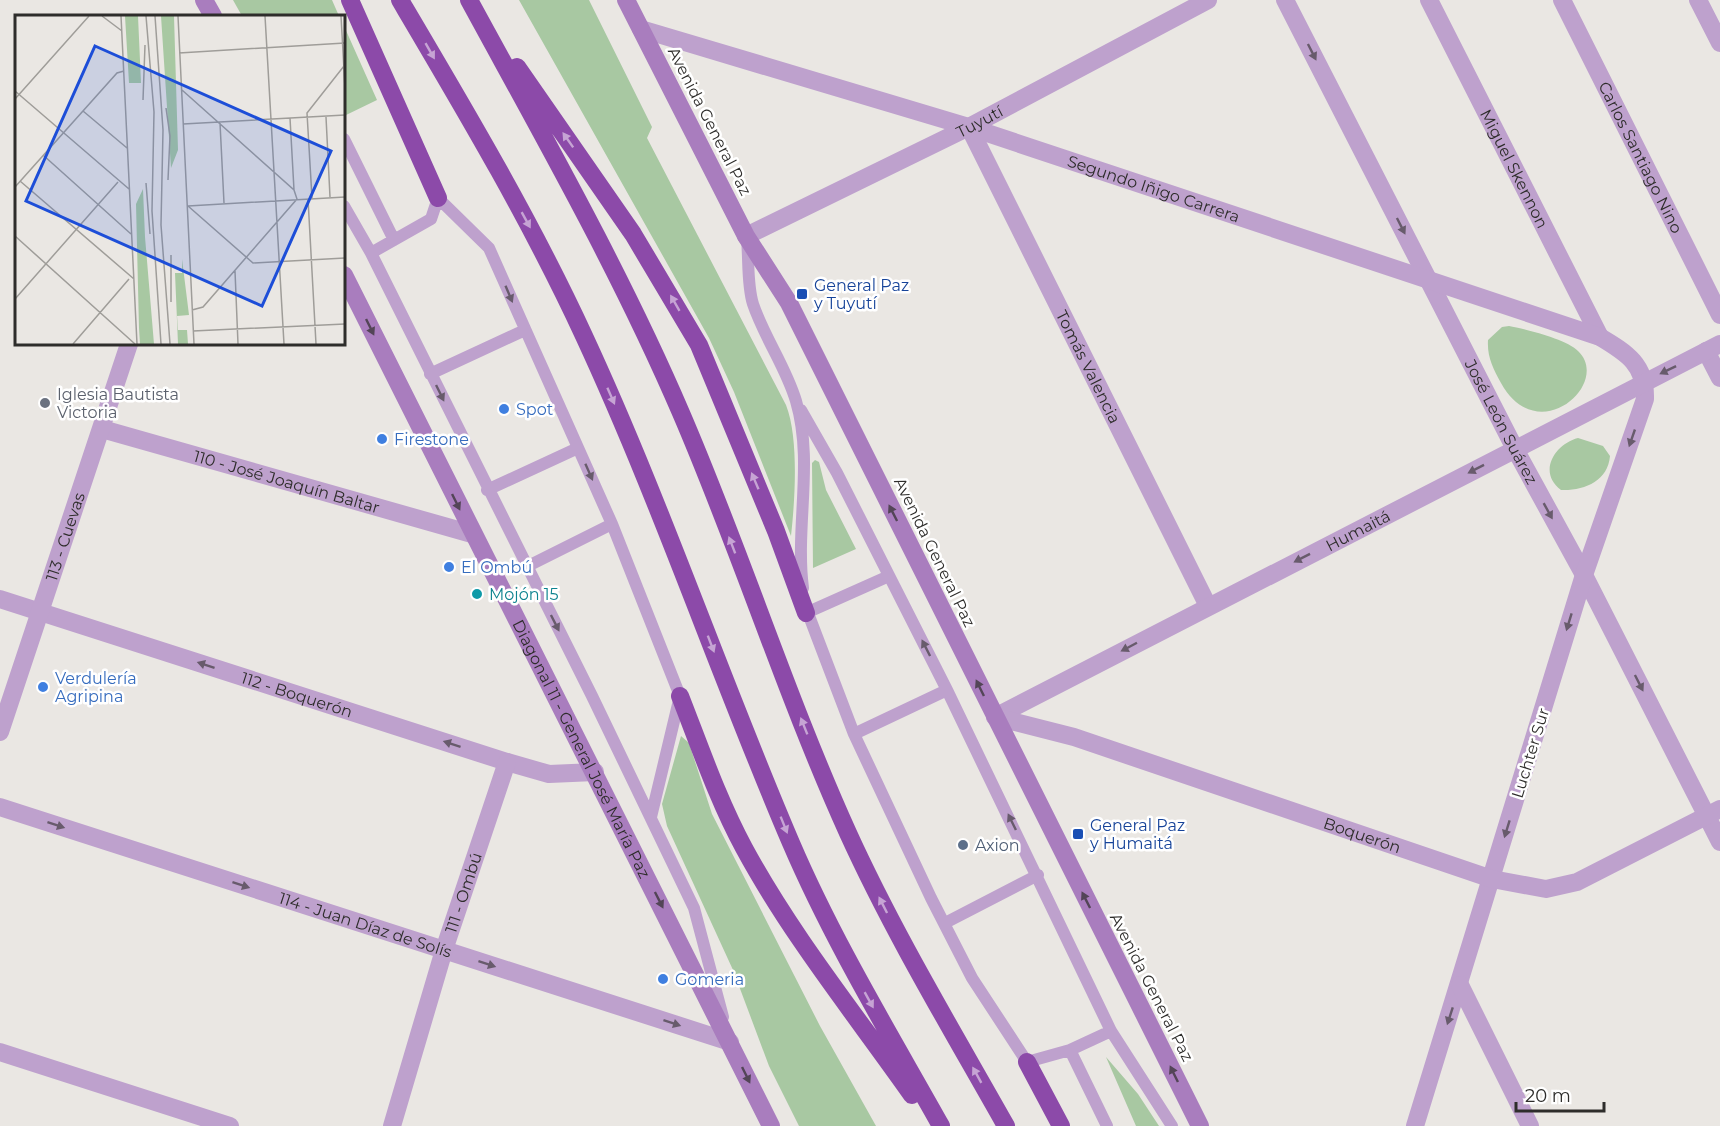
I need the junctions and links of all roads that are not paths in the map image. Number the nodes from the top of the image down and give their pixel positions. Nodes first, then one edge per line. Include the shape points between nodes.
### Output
1 (204, 0) edge
2 (350, 0) edge
3 (400, 0) edge
4 (470, 0) edge
5 (626, 0) edge
6 (1208, 0) edge
7 (1285, 0) edge
8 (1429, 0) edge
9 (1562, 0) edge
10 (1698, 0) edge
11 (212, 15) edge
12 (641, 29) junction
13 (1720, 44) edge
14 (969, 128) junction
15 (345, 141) edge
16 (438, 198) junction
17 (345, 208) edge
18 (746, 236) junction
19 (394, 240) junction
20 (370, 252) junction
21 (345, 277) edge
22 (1429, 281) junction
23 (1720, 315) edge
24 (525, 330) junction
25 (1600, 337) junction
26 (129, 345) edge
27 (1713, 347) edge
28 (430, 374) junction
29 (1720, 378) edge
30 (1646, 381) junction
31 (796, 401) junction
32 (102, 429) junction
33 (578, 448) junction
34 (1515, 449) junction
35 (487, 490) junction
36 (612, 524) junction
37 (472, 534) junction
38 (526, 567) junction
39 (1584, 575) junction
40 (889, 576) junction
41 (0, 599) edge
42 (1208, 606) junction
43 (42, 611) junction
44 (806, 614) junction
45 (947, 690) junction
46 (680, 696) junction
47 (995, 717) junction
48 (0, 732) edge
49 (854, 734) junction
50 (507, 762) junction
51 (596, 772) junction
52 (0, 807) edge
53 (1713, 813) edge
54 (651, 817) junction
55 (1720, 842) edge
56 (1038, 875) junction
57 (1492, 879) junction
58 (945, 923) junction
59 (444, 950) junction
60 (1460, 985) junction
61 (1111, 1031) junction
62 (730, 1042) junction
63 (1070, 1050) junction
64 (0, 1052) edge
65 (1027, 1062) junction
66 (230, 1126) edge
67 (392, 1126) edge
68 (771, 1126) edge
69 (933, 1126) edge
70 (941, 1126) edge
71 (1006, 1126) edge
72 (1061, 1126) edge
73 (1107, 1126) edge
74 (1172, 1126) edge
75 (1200, 1126) edge
76 (1415, 1126) edge
77 (1530, 1126) edge

1 - 11 street
2 - 16 highway
3 -> 70 highway via 538,243 583,334 632,443 792,846 866,994
44 -> 4 highway via 699,345 633,234
71 -> 4 highway via 885,908 848,832 677,405 603,249
5 - 12 street, Avenida General Paz
6 - 14 street, Tuyutí
7 -> 22 street, José León Suárez
8 - 25 street, Miguel Skennon
9 - 23 street, Carlos Santiago Nino
10 - 13 street
12 - 14 street, Segundo Iñigo Carrera
12 - 18 street, Avenida General Paz
14 - 18 street, Tuyutí
14 - 22 street, Segundo Iñigo Carrera
14 - 42 street, Tomás Valencia
15 - 19 lane
16 - 19 lane via 431,219
16 -> 24 lane via 489,248
17 - 20 lane
18 - 31 lane via 753,303
47 -> 18 street, Avenida General Paz via 789,303
19 - 20 lane
20 - 28 lane
21 -> 37 street, Diagonal 11 - General José María Paz
22 - 25 street, Segundo Iñigo Carrera
22 - 34 street, José León Suárez
24 - 28 lane
24 - 33 lane
25 - 30 street, Segundo Iñigo Carrera via 1636,363
26 - 32 street, 113 - Cuevas
27 - 29 street
27 -> 30 street, Humaitá
28 -> 35 lane
30 - 34 street, Humaitá
30 -> 39 street, Luchter Sur via 1645,399
31 - 40 lane
31 - 44 lane via 804,455 799,556
32 - 37 street, 110 - José Joaquín Baltar
32 - 43 street, 113 - Cuevas
33 - 35 lane
33 -> 36 lane
34 -> 39 street, José León Suárez
34 -> 42 street, Humaitá
35 - 38 lane
36 - 38 lane
36 - 46 lane
37 - 51 street, Diagonal 11 - General José María Paz
38 -> 54 lane
39 -> 53 street, José León Suárez
39 -> 57 street, Luchter Sur
40 - 44 lane
45 -> 40 lane
41 - 43 street, 112 - Boquerón
42 -> 47 street, Humaitá
43 - 48 street, 113 - Cuevas
50 -> 43 street, 112 - Boquerón
44 - 49 lane
45 - 49 lane
56 -> 45 lane
46 - 54 lane
46 - 69 highway via 723,804 778,906
47 - 57 street, Boquerón via 1074,737
75 -> 47 street, Avenida General Paz
49 - 58 lane
50 - 51 street, 112 - Boquerón via 549,774
50 - 59 street, 111 - Ombú
51 -> 62 street, Diagonal 11 - General José María Paz
52 -> 59 street, 114 - Juan Díaz de Solís
53 - 55 street, José León Suárez
53 - 57 street, Boquerón via 1577,882 1546,889
54 - 62 lane via 694,908
56 - 58 lane
56 - 61 lane
57 - 60 street, Luchter Sur
58 - 65 lane via 972,978
59 -> 62 street, 114 - Juan Díaz de Solís
59 - 67 street, 111 - Ombú
60 -> 76 street, Luchter Sur
60 - 77 street
61 - 63 lane
61 - 74 lane
62 -> 68 street, Diagonal 11 - General José María Paz
63 - 65 lane
63 - 73 lane
64 - 66 street
65 - 72 highway

